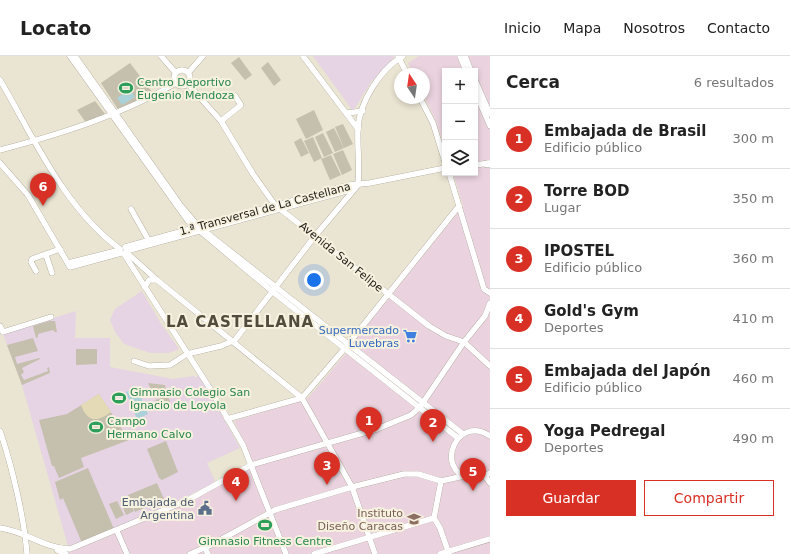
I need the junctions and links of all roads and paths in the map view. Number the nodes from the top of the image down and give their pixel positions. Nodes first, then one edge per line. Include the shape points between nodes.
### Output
1 (70, 56) edge
2 (75, 56) edge
3 (161, 56) edge
4 (203, 56) edge
5 (303, 56) edge
6 (460, 56) edge
7 (465, 56) edge
8 (400, 57) edge
9 (405, 68) edge
10 (465, 68) edge
11 (470, 68) edge
12 (176, 73) junction
13 (188, 73) junction
14 (0, 80) edge
15 (176, 83) junction
16 (188, 84) junction
17 (478, 87) edge
18 (235, 96) dead end
19 (478, 98) edge
20 (423, 104) edge
21 (362, 111) junction
22 (347, 113) junction
23 (490, 114) edge
24 (114, 115) junction
25 (221, 121) junction
26 (490, 126) edge
27 (358, 129) junction
28 (35, 139) junction
29 (0, 150) edge
30 (442, 152) edge
31 (0, 163) edge
32 (489, 164) edge
33 (478, 165) edge
34 (442, 169) edge
35 (450, 176) edge
36 (358, 184) junction
37 (334, 195) junction
38 (343, 204) junction
39 (459, 206) junction
40 (278, 207) junction
41 (131, 209) dead end
42 (199, 229) junction
43 (315, 236) junction
44 (149, 241) junction
45 (60, 249) junction
46 (123, 251) junction
47 (46, 255) junction
48 (36, 271) dead end
49 (52, 272) dead end
50 (157, 280) junction
51 (145, 287) junction
52 (275, 290) junction
53 (490, 293) edge
54 (388, 295) junction
55 (490, 303) edge
56 (488, 314) edge
57 (51, 317) dead end
58 (0, 326) edge
59 (232, 341) junction
60 (464, 342) junction
61 (347, 346) junction
62 (186, 354) junction
63 (134, 361) dead end
64 (490, 366) edge
65 (302, 398) junction
66 (421, 405) junction
67 (227, 419) junction
68 (0, 430) edge
69 (463, 434) junction
70 (490, 436) edge
71 (458, 438) junction
72 (327, 443) junction
73 (6, 450) junction
74 (0, 452) edge
75 (251, 465) junction
76 (488, 474) edge
77 (464, 476) junction
78 (441, 481) junction
79 (490, 483) edge
80 (352, 487) junction
81 (270, 512) junction
82 (434, 518) junction
83 (0, 528) edge
84 (117, 531) junction
85 (25, 536) junction
86 (369, 538) junction
87 (490, 539) edge
88 (50, 546) junction
89 (205, 548) junction
90 (71, 551) edge
91 (449, 553) edge
92 (27, 554) edge
93 (66, 554) edge
94 (127, 554) edge
95 (190, 554) edge
96 (208, 554) edge
97 (286, 554) edge
98 (314, 554) edge
99 (375, 554) edge
100 (440, 554) edge

1 - 24 street
2 - 24 street
3 - 12 street
4 - 13 street
5 - 22 street
6 - 10 street
7 - 11 street
8 - 9 street
8 - 21 street via 383,72
12 - 13 street via 182,70
12 - 15 street
13 - 16 street
14 - 28 street
15 - 16 street via 183,86
15 - 24 street
16 - 25 street, Avenida San Felipe
17 - 23 street
18 - 25 street via 241,105
19 - 26 street
20 - 30 street via 433,123
21 - 22 street
21 - 27 street
22 - 27 street
24 - 28 street
24 - 42 street
25 - 40 street, Avenida San Felipe via 256,180
27 - 36 street
28 - 29 street
28 - 46 street via 75,206
31 - 45 street via 25,190
32 - 33 street
34 - 36 street
35 - 39 street
36 - 37 street, 1.ª Transversal de La Castellana via 350,190
36 - 38 street
36 - 40 street, 1.ª Transversal de La Castellana
37 - 38 street via 340,196
37 - 40 street, 1.ª Transversal de La Castellana
38 - 43 street
39 - 53 street via 484,289
39 - 54 street
40 - 42 street, 1.ª Transversal de La Castellana
40 - 43 street, Avenida San Felipe
41 - 44 street
42 - 44 street, 1.ª Transversal de La Castellana
42 - 46 street, 1.ª Transversal de La Castellana
42 - 52 street
43 - 52 street
43 - 54 street, Avenida San Felipe
44 - 46 street, 1.ª Transversal de La Castellana
45 - 46 street, 1.ª Transversal de La Castellana via 69,265
45 - 47 street
46 - 50 street
46 - 51 street
47 - 48 street via 32,260
47 - 49 street
50 - 51 street via 149,280
50 - 59 street
51 - 62 street
52 - 59 street via 238,337
52 - 61 street
54 - 60 street, Avenida San Felipe via 437,331
54 - 61 street
55 - 56 street
56 - 60 street
57 - 58 street via 3,332
59 - 62 street
59 - 65 street
60 - 64 street, Avenida San Felipe
60 - 66 street
61 - 65 street
61 - 66 street
62 - 63 street via 166,366 149,366
62 - 67 street
65 - 67 street
65 - 72 street
66 - 69 street
66 - 71 street
66 - 72 street via 411,415 377,429
67 - 75 street via 243,445
68 - 73 street
69 - 70 street via 477,431
69 - 71 street
71 - 77 street via 452,448 452,458 456,468
72 - 75 street
72 - 80 street
73 - 74 street
73 - 85 street
75 - 81 street
75 - 84 street via 188,500
76 - 77 street via 475,478
76 - 79 street
77 - 78 street
78 - 80 street via 412,473
78 - 82 street
80 - 81 street
80 - 86 street
81 - 89 street
81 - 97 street
82 - 86 street
82 - 91 street
83 - 85 street
84 - 90 street
84 - 94 street
85 - 88 street
85 - 92 street
86 - 98 street
86 - 99 street
87 - 91 street
88 - 90 street
88 - 93 street
89 - 95 street
89 - 96 street
91 - 100 street

